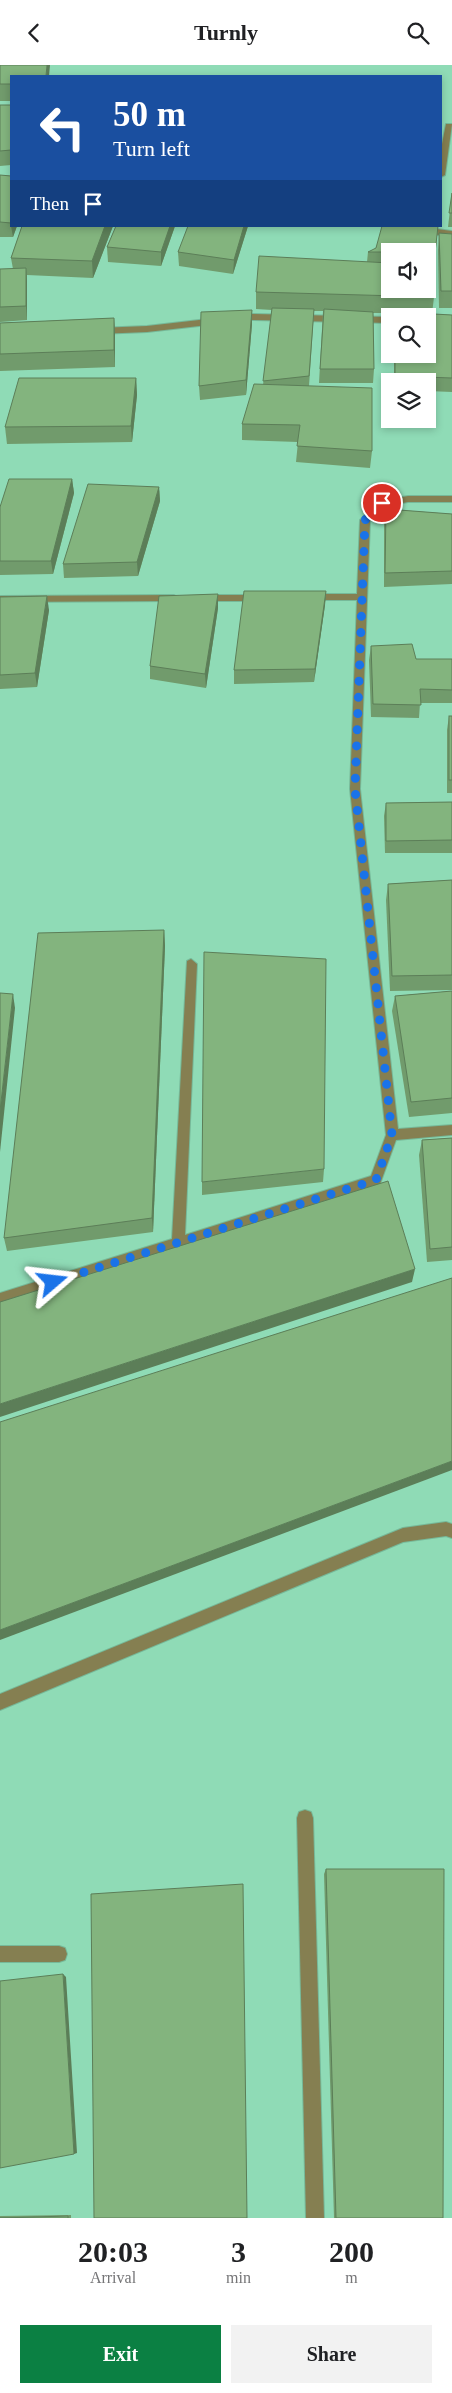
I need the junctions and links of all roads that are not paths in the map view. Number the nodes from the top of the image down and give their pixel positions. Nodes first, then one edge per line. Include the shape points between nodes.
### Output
1 (449, 126) dead end
2 (442, 169) edge
3 (413, 229) edge
4 (433, 229) edge
5 (452, 234) edge
6 (381, 320) edge
7 (93, 331) edge
8 (452, 499) edge
9 (303, 597) edge
10 (361, 597) junction
11 (274, 598) edge
12 (0, 599) edge
13 (191, 964) dead end
14 (452, 1130) edge
15 (392, 1135) junction
16 (178, 1243) junction
17 (0, 1299) edge
18 (452, 1531) edge
19 (0, 1702) edge
20 (306, 1818) dead end
21 (0, 1954) edge
22 (59, 1954) dead end
23 (315, 2218) edge

1 - 2 street
3 - 4 street
4 - 5 street
6 - 7 street via 251,317 147,329
8 - 10 street via 408,499 382,503 365,520
9 - 10 street
10 - 15 street via 355,789
11 - 12 street
13 - 16 street
14 - 15 street
15 - 16 street via 376,1180
16 - 17 street
18 - 19 street via 403,1535
20 - 23 street
21 - 22 street

